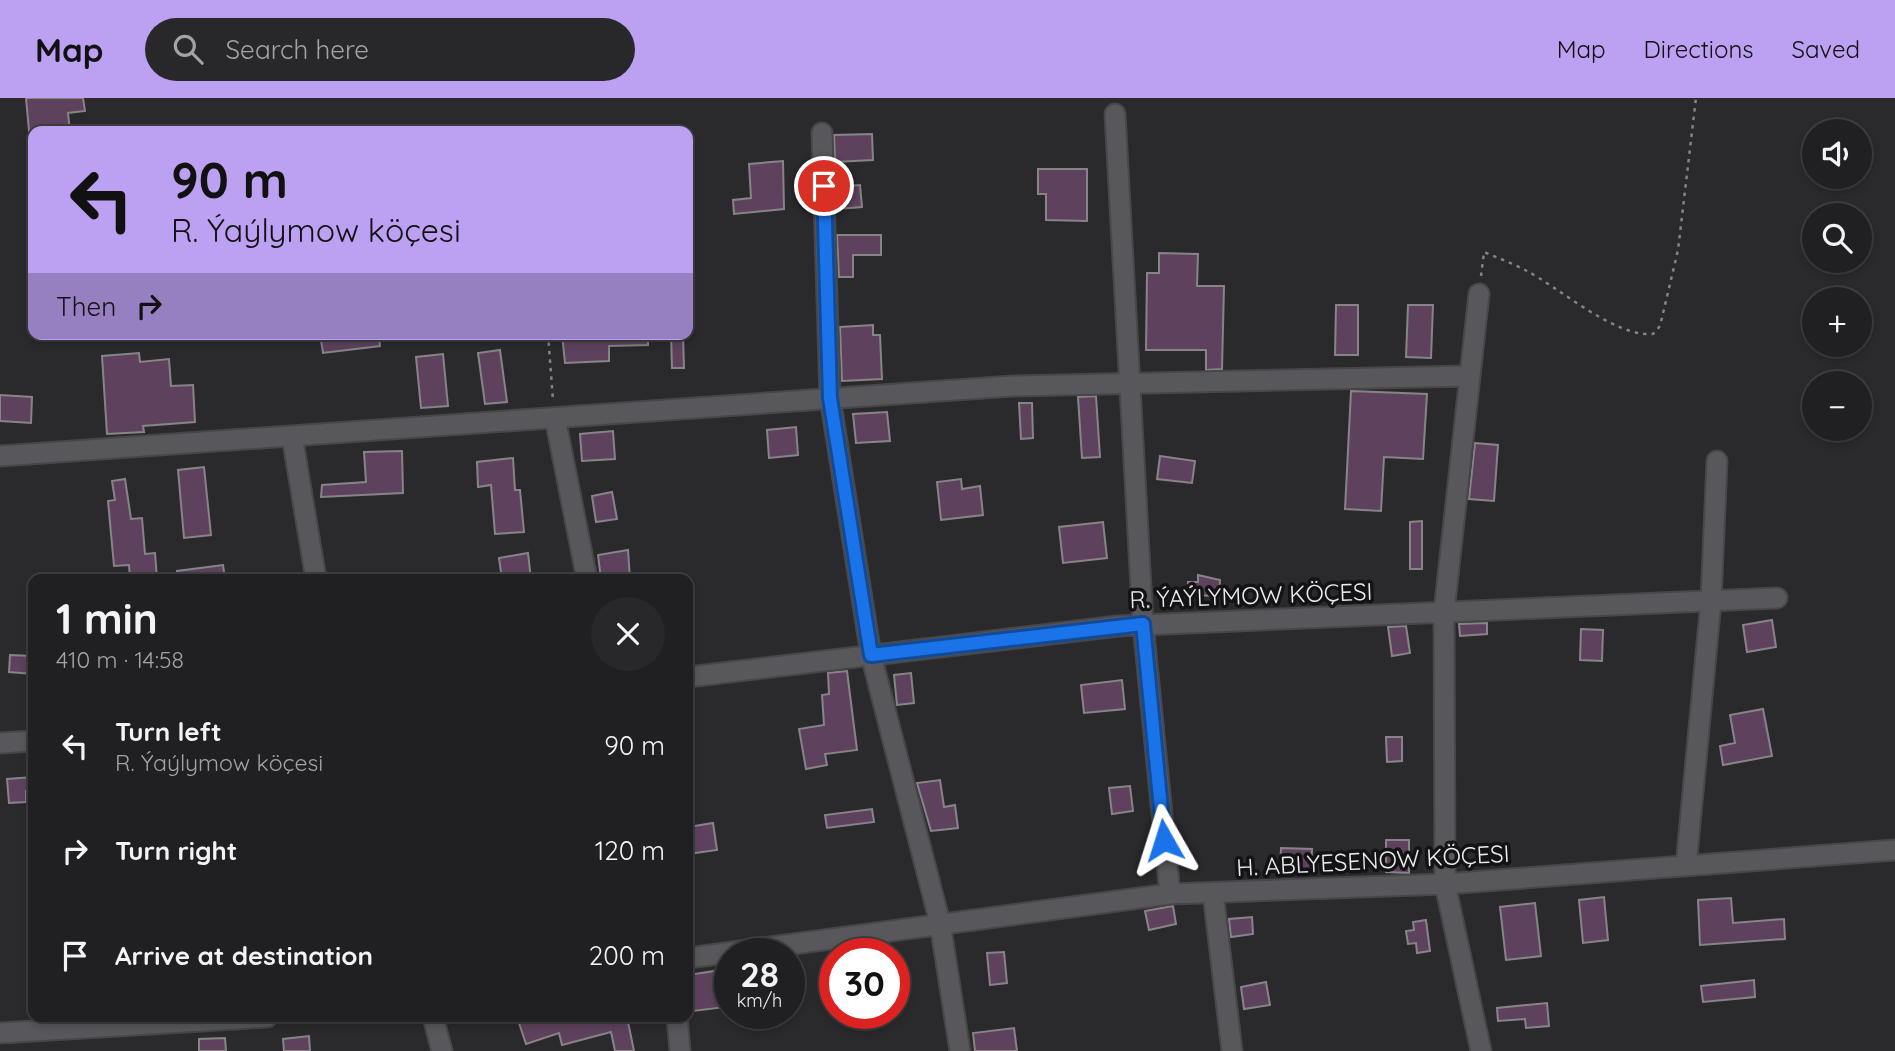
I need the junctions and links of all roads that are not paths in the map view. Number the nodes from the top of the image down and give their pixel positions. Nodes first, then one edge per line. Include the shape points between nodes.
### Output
1 (1115, 114) dead end
2 (822, 133) dead end
3 (1479, 294) road end
4 (1469, 376) junction
5 (1130, 383) junction
6 (830, 398) junction
7 (555, 418) junction
8 (292, 436) junction
9 (0, 456) edge
10 (1717, 461) dead end
11 (316, 574) edge
12 (586, 574) edge
13 (1777, 598) dead end
14 (1711, 601) junction
15 (1444, 612) junction
16 (1143, 624) junction
17 (871, 655) junction
18 (693, 676) edge
19 (28, 741) edge
20 (0, 743) edge
21 (1895, 850) edge
22 (1686, 866) junction
23 (1445, 884) junction
24 (1213, 893) junction
25 (1170, 894) junction
26 (940, 923) junction
27 (693, 957) edge
28 (184, 1022) edge
29 (434, 1022) edge
30 (677, 1022) edge
31 (0, 1033) edge
32 (442, 1051) edge
33 (680, 1051) edge
34 (960, 1051) edge
35 (1232, 1051) edge
36 (1481, 1051) edge

1 - 5 street
2 - 6 street
3 - 4 street
4 - 5 street
4 - 15 street
5 - 6 street
5 - 16 street
6 - 7 street
6 - 17 street
7 - 8 street
7 - 12 street
8 - 9 street
8 - 11 street
10 - 14 street
13 - 14 street, R. ÝAÝLYMOW KÖÇESI
14 - 15 street, R. ÝAÝLYMOW KÖÇESI
14 - 22 street
15 - 16 street, R. ÝAÝLYMOW KÖÇESI
15 - 23 street
16 - 17 street, R. ÝAÝLYMOW KÖÇESI
16 - 25 street
17 - 18 street, R. ÝAÝLYMOW KÖÇESI
17 - 26 street
19 - 20 street
21 - 22 street, H. ABLYESENOW KÖÇESI
22 - 23 street, H. ABLYESENOW KÖÇESI
23 - 24 street, H. ABLYESENOW KÖÇESI
23 - 36 street
24 - 25 street, H. ABLYESENOW KÖÇESI
24 - 35 street
25 - 26 street, H. ABLYESENOW KÖÇESI
26 - 27 street, H. ABLYESENOW KÖÇESI
26 - 34 street
28 - 31 street
29 - 32 street
30 - 33 street

